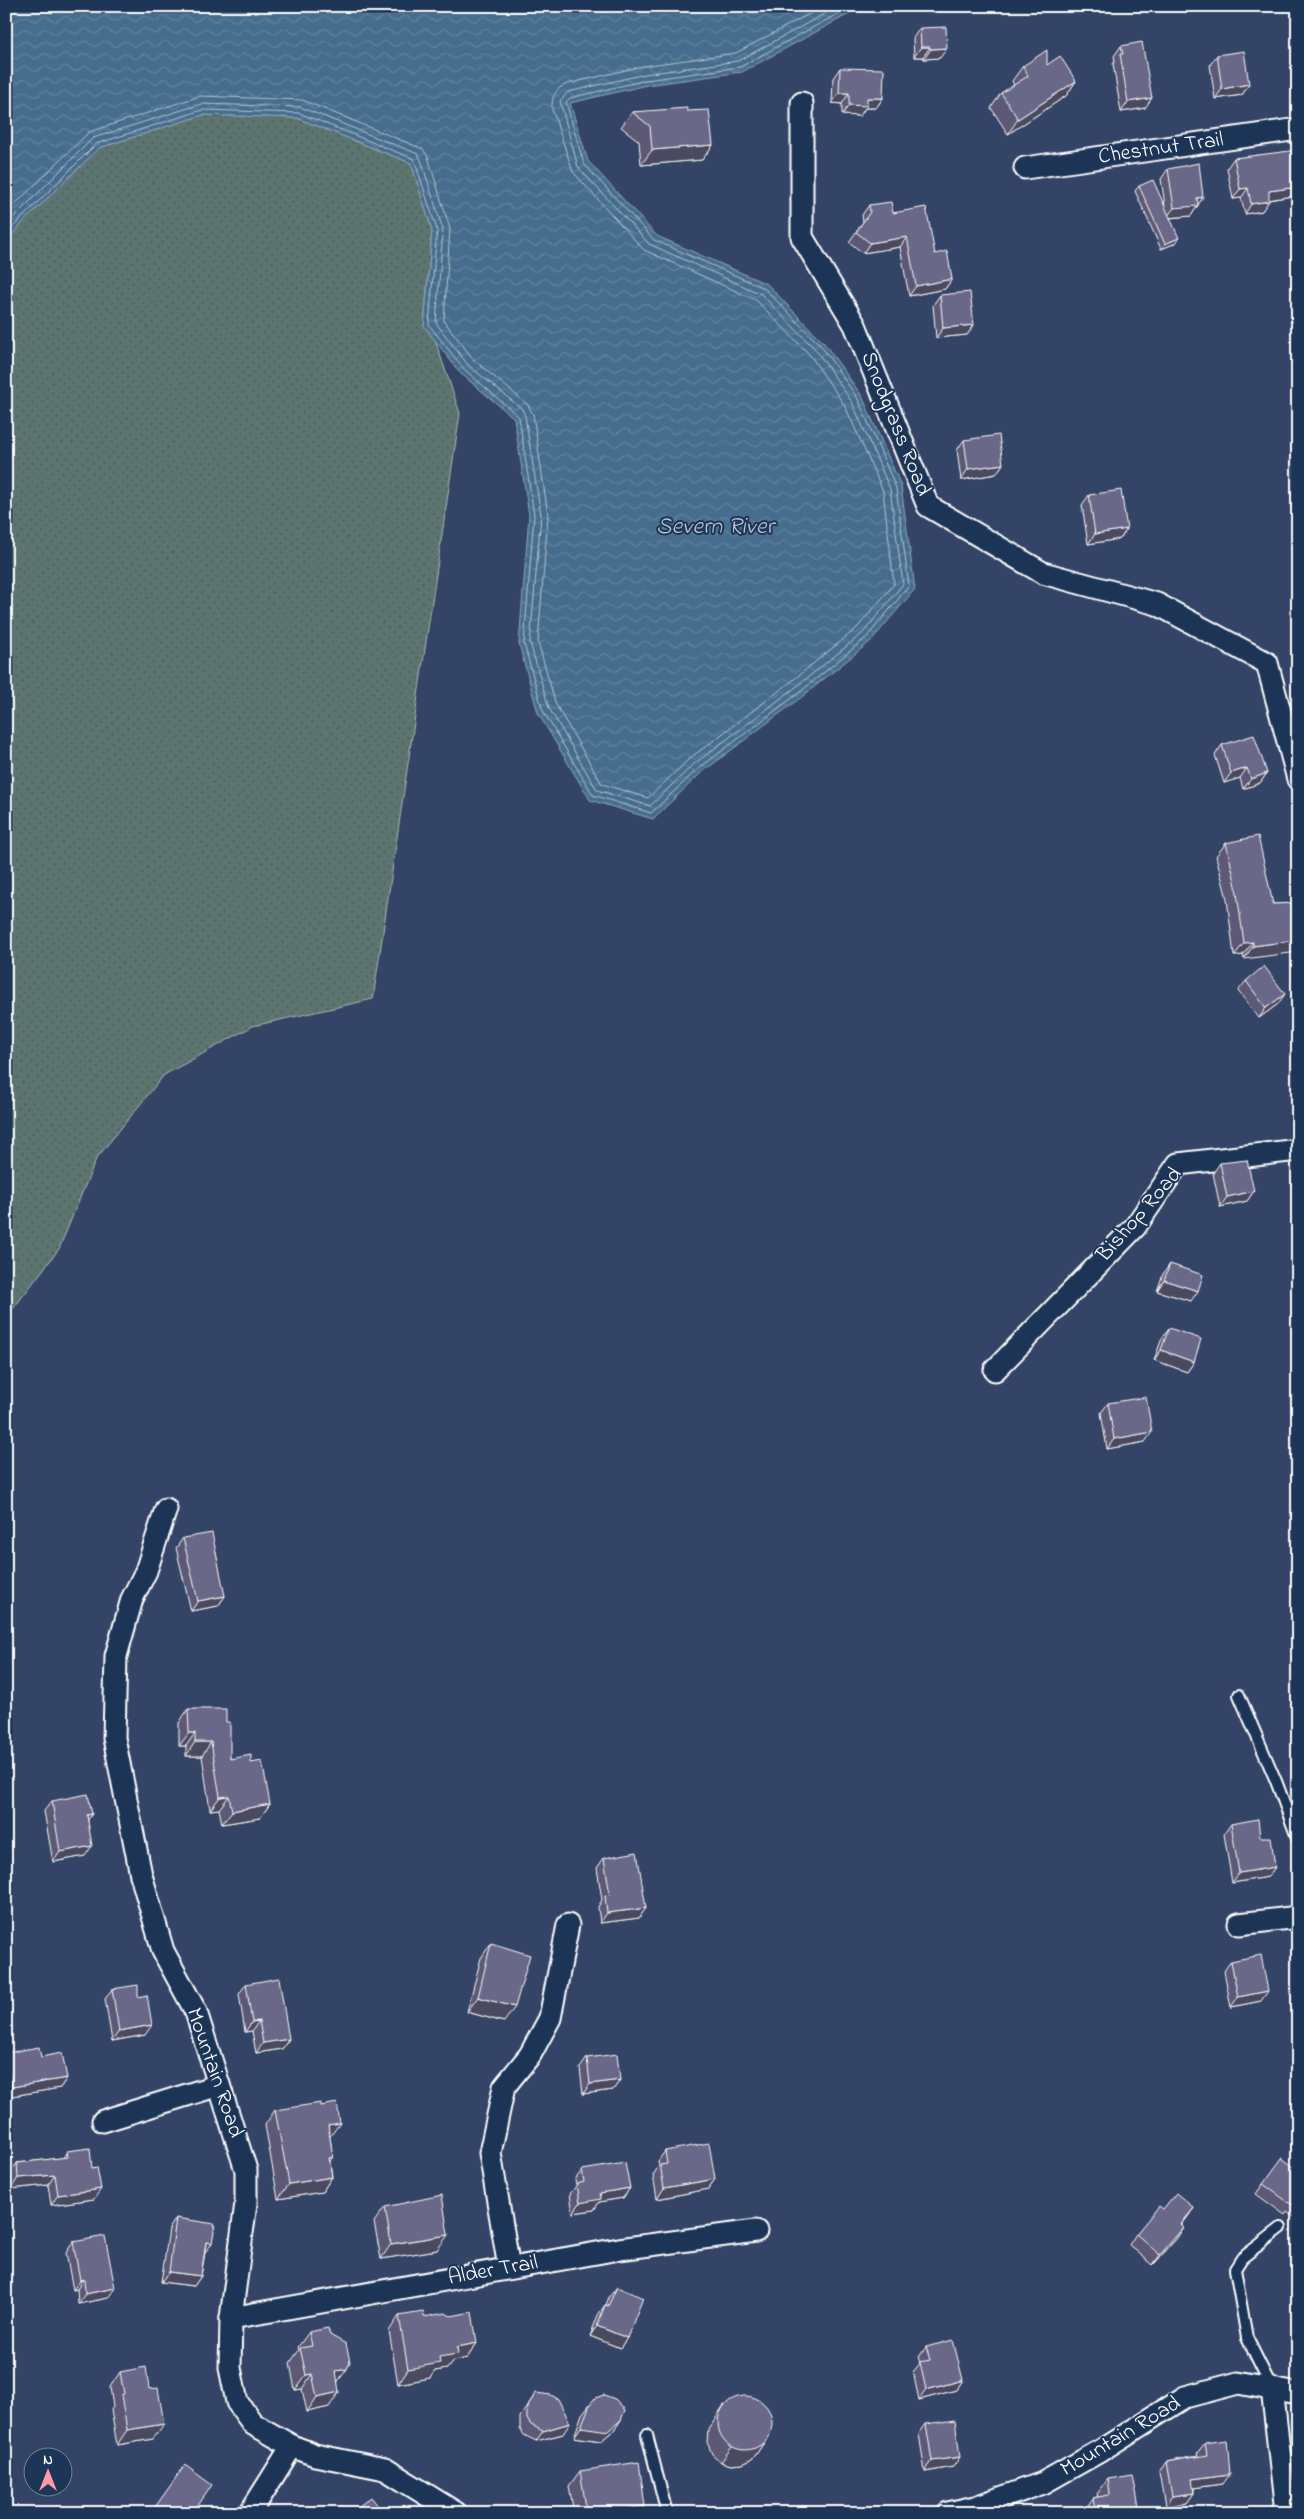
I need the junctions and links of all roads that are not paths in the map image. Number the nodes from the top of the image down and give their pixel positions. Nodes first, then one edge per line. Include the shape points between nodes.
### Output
1 (802, 102) dead end
2 (1298, 129) edge
3 (1025, 168) dead end
4 (1298, 779) edge
5 (1298, 1150) edge
6 (995, 1370) dead end
7 (166, 1509) dead end
8 (1239, 1695) dead end
9 (1298, 1840) edge
10 (1298, 1917) edge
11 (1239, 1924) dead end
12 (568, 1925) dead end
13 (220, 2085) junction
14 (103, 2121) dead end
15 (1281, 2228) dead end
16 (756, 2231) dead end
17 (509, 2268) junction
18 (231, 2318) junction
19 (1272, 2388) junction
20 (1298, 2394) edge
21 (647, 2435) dead end
22 (292, 2446) junction
23 (250, 2513) edge
24 (456, 2513) edge
25 (667, 2513) edge
26 (948, 2513) edge
27 (1286, 2513) edge

1 - 4 street, Snodgrass Road via 802,238 855,325 928,506 1043,573 1157,604 1267,663
2 - 3 street, Chestnut Trail
5 - 6 street, Bishop Road via 1178,1164 1135,1226
7 - 13 street, Mountain Road via 146,1571 132,1599 116,1656 114,1738 142,1875 163,1952 196,2012
8 - 9 lane
10 - 11 street
12 - 17 street via 550,2018 530,2056 504,2087 490,2153
13 - 14 street
13 - 18 street, Mountain Road via 246,2170 246,2203
15 - 19 lane via 1242,2258 1235,2269 1247,2338
16 - 17 street, Alder Trail
17 - 18 street, Alder Trail
18 - 22 street, Mountain Road via 230,2368 237,2402 253,2424
19 - 20 street, Mountain Road
19 - 26 street, Mountain Road via 1238,2382 1185,2397 1043,2483
19 - 27 street
21 - 25 lane
22 - 23 street
22 - 24 street, Mountain Road via 315,2455 385,2469

